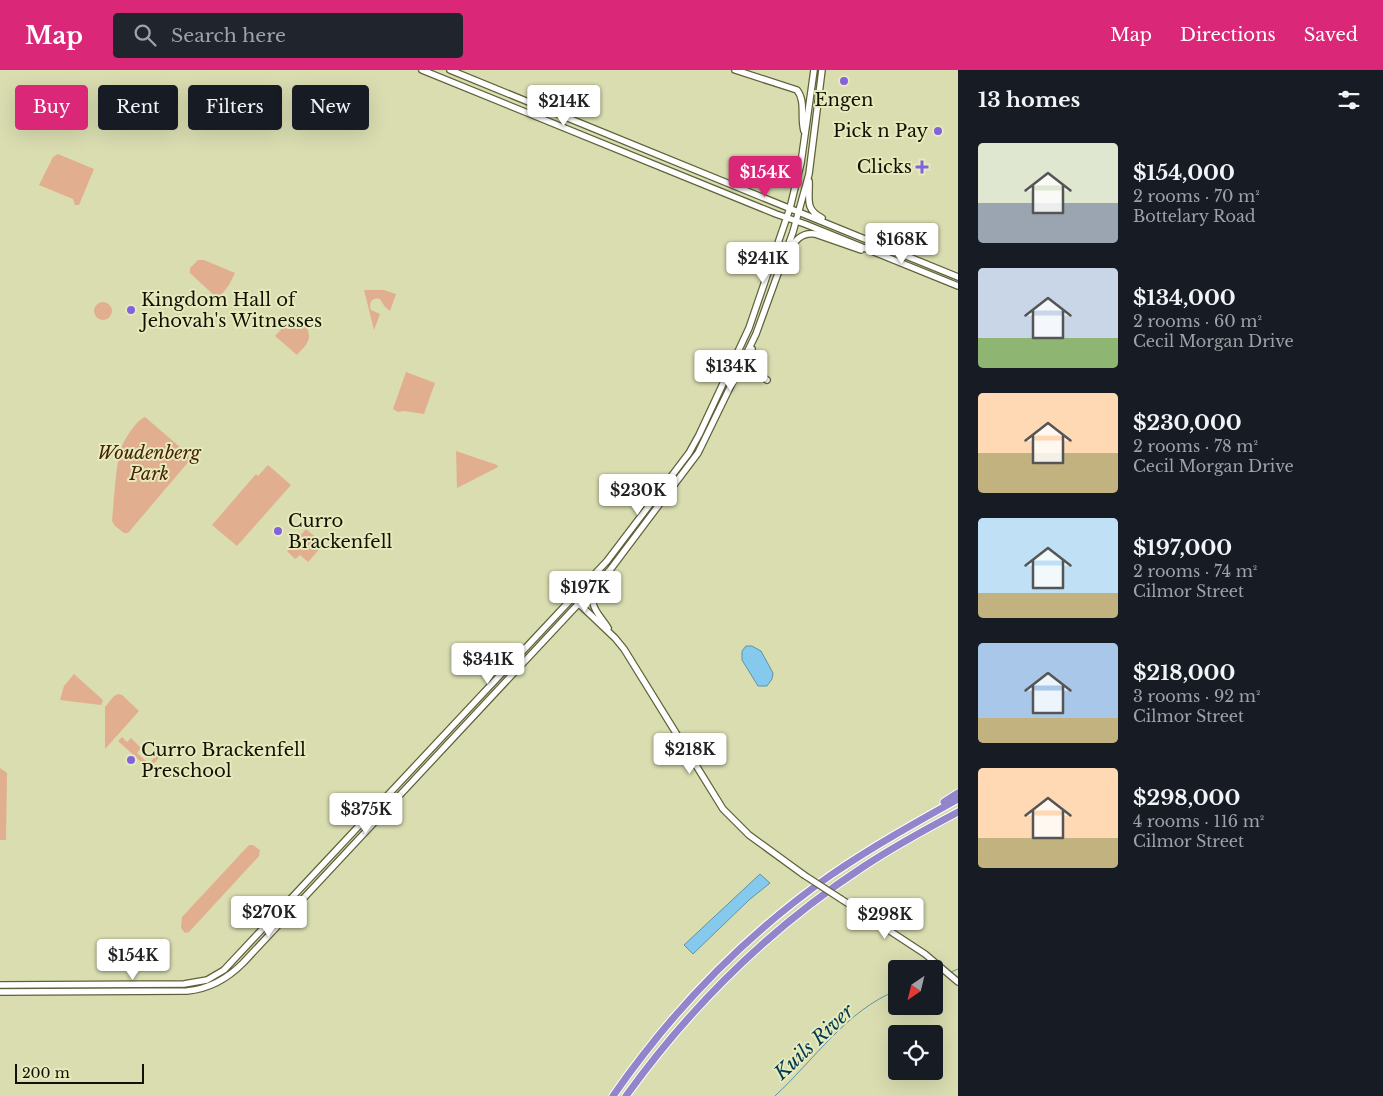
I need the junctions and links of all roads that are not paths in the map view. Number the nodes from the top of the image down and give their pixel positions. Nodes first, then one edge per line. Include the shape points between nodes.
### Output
1 (422, 70) edge
2 (450, 70) edge
3 (735, 70) edge
4 (814, 70) edge
5 (822, 70) edge
6 (805, 133) junction
7 (809, 174) junction
8 (790, 208) junction
9 (799, 212) junction
10 (786, 218) junction
11 (796, 221) junction
12 (854, 234) junction
13 (887, 257) junction
14 (958, 277) edge
15 (958, 286) edge
16 (766, 306) junction
17 (759, 326) junction
18 (767, 380) dead end
19 (601, 578) junction
20 (572, 598) junction
21 (578, 604) junction
22 (615, 638) junction
23 (958, 793) edge
24 (958, 799) edge
25 (958, 812) edge
26 (958, 817) edge
27 (920, 820) junction
28 (925, 830) junction
29 (958, 981) edge
30 (0, 984) edge
31 (0, 992) edge
32 (613, 1096) edge
33 (626, 1096) edge

1 - 10 street
2 - 8 street
3 - 6 street via 797,90
4 - 6 street
5 - 7 street
6 - 8 street
7 - 9 street
7 - 12 street via 811,210
8 - 9 street
8 - 10 street
9 - 11 street
9 - 12 street
10 - 11 street
10 - 20 street via 749,328 699,435 616,551
11 - 13 street
11 - 16 street
12 - 14 street
13 - 15 street
13 - 16 street via 815,234 805,234 792,246
16 - 17 street
17 - 18 street via 750,361 754,371
17 - 19 street via 698,453
19 - 21 street
19 - 22 street via 592,604
20 - 21 street
20 - 30 street via 219,974 201,982 175,984
21 - 22 street
21 - 31 street via 250,956 224,979 187,992
22 - 29 street, bridge via 723,808 749,835 903,939
23 - 27 highway
24 - 27 highway
25 - 28 highway
26 - 28 highway
27 - 32 highway via 830,876 744,945 675,1016
28 - 33 highway via 836,885 772,935 689,1016

